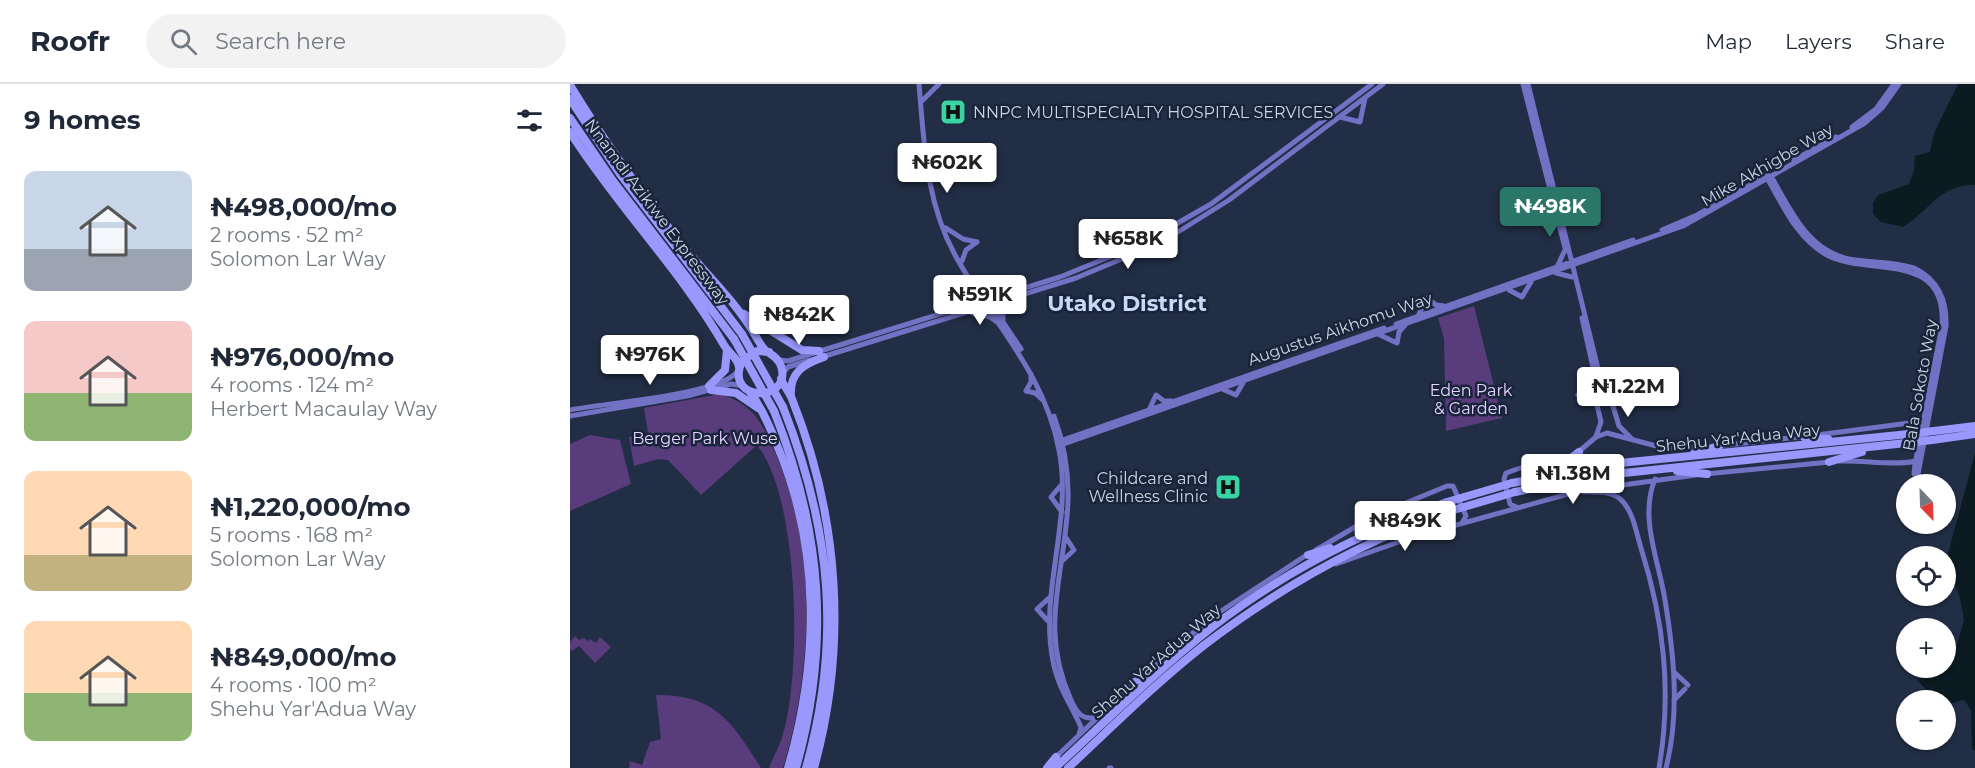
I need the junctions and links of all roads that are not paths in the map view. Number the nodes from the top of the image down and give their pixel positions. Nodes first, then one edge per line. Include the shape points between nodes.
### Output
1 (920, 84) edge
2 (939, 84) edge
3 (1372, 84) edge
4 (1383, 84) edge
5 (1523, 84) edge
6 (1528, 84) edge
7 (1894, 84) edge
8 (1899, 84) edge
9 (570, 85) edge
10 (1366, 97) junction
11 (570, 99) edge
12 (923, 100) junction
13 (1338, 117) junction
14 (570, 118) edge
15 (570, 132) edge
16 (1769, 177) junction
17 (640, 217) junction
18 (653, 219) junction
19 (946, 228) junction
20 (1631, 243) joint
21 (683, 246) junction
22 (1567, 250) junction
23 (660, 255) junction
24 (962, 261) junction
25 (1581, 261) junction
26 (1571, 264) junction
27 (1556, 267) junction
28 (1548, 274) junction
29 (1574, 276) junction
30 (1532, 280) junction
31 (975, 284) junction
32 (1506, 290) junction
33 (1007, 293) junction
34 (1015, 298) junction
35 (988, 303) junction
36 (733, 305) junction
37 (966, 306) junction
38 (1447, 306) junction
39 (965, 313) junction
40 (1415, 317) junction
41 (1002, 323) junction
42 (1406, 324) junction
43 (1373, 336) junction
44 (727, 350) junction
45 (769, 352) junction
46 (822, 354) junction
47 (777, 359) junction
48 (739, 369) junction
49 (1031, 371) junction
50 (781, 377) junction
51 (1596, 379) junction
52 (1246, 380) junction
53 (743, 386) junction
54 (710, 388) junction
55 (1599, 389) junction
56 (1220, 390) junction
57 (750, 392) junction
58 (1578, 395) dead end
59 (792, 398) junction
60 (1175, 401) junction
61 (1046, 403) junction
62 (570, 410) edge
63 (1147, 411) junction
64 (570, 416) edge
65 (765, 417) junction
66 (1921, 421) junction
67 (1057, 425) junction
68 (1975, 426) edge
69 (1930, 430) junction
70 (1975, 434) edge
71 (1077, 437) junction
72 (1804, 437) junction
73 (1859, 439) junction
74 (1634, 440) junction
75 (1590, 441) junction
76 (1060, 443) junction
77 (1719, 446) junction
78 (1891, 446) junction
79 (1579, 452) junction
80 (1920, 456) junction
81 (1064, 457) junction
82 (1667, 459) junction
83 (1829, 462) junction
84 (1915, 462) junction
85 (1907, 463) junction
86 (1661, 470) junction
87 (1914, 470) junction
88 (1707, 474) junction
89 (1528, 479) junction
90 (1655, 479) junction
91 (1063, 482) junction
92 (1596, 490) junction
93 (1518, 507) junction
94 (1063, 513) junction
95 (827, 523) junction
96 (1462, 523) junction
97 (1064, 535) junction
98 (1348, 542) junction
99 (823, 546) junction
100 (807, 547) junction
101 (1308, 555) junction
102 (1334, 564) joint
103 (1059, 566) junction
104 (1311, 573) junction
105 (817, 581) junction
106 (1052, 595) junction
107 (1049, 628) junction
108 (1174, 660) junction
109 (1673, 670) junction
110 (824, 680) junction
111 (1136, 681) junction
112 (814, 683) junction
113 (1674, 701) junction
114 (1098, 717) junction
115 (801, 722) junction
116 (825, 725) junction
117 (1079, 735) junction
118 (1056, 757) joint
119 (788, 768) edge
120 (796, 768) edge
121 (806, 768) edge
122 (814, 768) edge
123 (1047, 768) edge
124 (1055, 768) edge
125 (1068, 768) edge
126 (1659, 768) edge
127 (1666, 768) edge

1 - 12 street
1 - 31 street via 926,162 935,208 956,256
2 - 12 street
3 - 33 street via 1180,224 1105,260
4 - 10 street
5 - 22 street
6 - 22 street
7 - 16 street, Mike Akhigbe Way via 1876,109 1856,125
8 - 16 street, Mike Akhigbe Way via 1865,123
9 - 21 highway, Nnamdi Azikiwe Expressway via 626,171
10 - 13 street
10 - 13 street via 1360,122
11 - 18 highway, Nnamdi Azikiwe Expressway
12 - 19 street via 932,179
13 - 34 street via 1222,205 1162,242 1089,274
14 - 17 highway, Nnamdi Azikiwe Expressway
15 - 23 highway, Nnamdi Azikiwe Expressway
16 - 20 street, Mike Akhigbe Way via 1697,215
16 - 66 street, Bala Sokoto Way via 1805,239 1825,254 1846,262 1902,269 1922,276 1934,290 1943,311 1942,326
16 - 69 street, Bala Sokoto Way via 1796,220 1818,244 1847,258 1914,268 1924,273 1942,294 1946,326
17 - 23 highway
17 - 105 highway, Nnamdi Azikiwe Expressway, bridge via 734,339 774,411 805,505
18 - 21 highway
18 - 99 highway, Nnamdi Azikiwe Expressway, bridge via 742,334 783,407 807,473
19 - 24 street
19 - 24 street via 963,239 977,242 966,250
20 - 25 street, Augustus Aikhomu Way
21 - 36 highway, Nnamdi Azikiwe Expressway
22 - 25 street
22 - 26 street
22 - 27 street
23 - 44 highway, Nnamdi Azikiwe Expressway via 707,316
24 - 31 street
25 - 26 street, Augustus Aikhomu Way
25 - 29 street
26 - 27 street, Augustus Aikhomu Way
26 - 28 street, Augustus Aikhomu Way
26 - 29 street
27 - 38 street, Augustus Aikhomu Way
28 - 29 street
28 - 30 street, Augustus Aikhomu Way
29 - 51 street
29 - 55 street
30 - 32 street, Augustus Aikhomu Way
30 - 32 street via 1522,297
31 - 33 street
31 - 35 street
31 - 37 street via 974,296
32 - 42 street, Augustus Aikhomu Way
33 - 35 street
34 - 35 street
34 - 41 street via 1003,309
35 - 37 street
35 - 39 street
35 - 41 street
36 - 45 highway, Nnamdi Azikiwe Expressway
36 - 46 highway via 802,350
37 - 46 street
38 - 40 street, Augustus Aikhomu Way
38 - 40 street via 1436,305 1427,298 1423,311
39 - 41 street via 986,315
39 - 46 street
40 - 60 street, Augustus Aikhomu Way
41 - 49 street
41 - 67 street via 1035,370
42 - 43 street, Augustus Aikhomu Way
42 - 43 street via 1397,343 1385,335
43 - 52 street, Augustus Aikhomu Way
44 - 48 highway, Nnamdi Azikiwe Expressway via 737,358
44 - 54 highway via 724,370
45 - 47 highway
45 - 48 highway via 751,353
46 - 47 street via 788,361
46 - 50 street via 788,367
46 - 59 highway via 797,371 791,383
47 - 50 highway
48 - 53 highway
48 - 54 street via 732,378
49 - 61 street
49 - 61 street via 1026,391
50 - 57 highway via 769,393
50 - 59 highway
51 - 55 street
51 - 58 street
52 - 56 street, Augustus Aikhomu Way
52 - 56 street via 1236,395
53 - 54 street
53 - 57 highway
54 - 62 street
54 - 64 street
54 - 65 highway via 741,395
55 - 74 street via 1609,393 1619,426
55 - 75 street via 1600,427
56 - 71 street, Augustus Aikhomu Way
57 - 65 highway
59 - 95 highway
60 - 63 street, Augustus Aikhomu Way
60 - 63 street via 1156,395
61 - 76 street
63 - 71 street, Augustus Aikhomu Way
65 - 100 highway via 791,480
66 - 69 street
66 - 72 street
66 - 84 street, Bala Sokoto Way
67 - 71 street
67 - 76 street
68 - 69 highway, Shehu Yar'Adua Way
69 - 73 highway, Shehu Yar'Adua Way, bridge
69 - 80 street, Bala Sokoto Way
70 - 78 highway, Shehu Yar'Adua Way, bridge
71 - 76 street, Augustus Aikhomu Way
71 - 81 street
72 - 73 highway
72 - 77 street
73 - 82 highway, Shehu Yar'Adua Way
74 - 75 street via 1607,433
74 - 77 street via 1671,449
75 - 79 street
76 - 81 street
76 - 91 street
77 - 82 highway
78 - 83 highway
78 - 86 highway, Shehu Yar'Adua Way
79 - 89 highway via 1557,469
79 - 93 street via 1565,460 1506,473 1510,504
80 - 84 street
80 - 87 street, Bala Sokoto Way via 1917,475
81 - 97 street via 1068,501
82 - 89 highway, Shehu Yar'Adua Way via 1597,466
83 - 85 street
83 - 88 street
84 - 85 street
84 - 87 street, Bala Sokoto Way
85 - 87 street
86 - 88 highway
86 - 104 highway, Shehu Yar'Adua Way, bridge via 1585,478 1515,492 1450,511 1379,538
88 - 90 street
89 - 98 highway, Shehu Yar'Adua Way, bridge via 1447,502
90 - 92 street
90 - 109 street via 1648,520 1665,602
91 - 94 street
91 - 94 street via 1051,497
92 - 93 street
92 - 126 street via 1620,499 1631,516 1653,584 1666,687
93 - 96 street
94 - 106 street
95 - 99 highway
95 - 116 highway via 836,628
96 - 101 street via 1466,516 1458,492 1447,486 1372,517
96 - 102 street
97 - 103 street
97 - 103 street via 1074,550
98 - 101 highway
98 - 108 highway, Shehu Yar'Adua Way via 1248,602
99 - 110 highway, Nnamdi Azikiwe Expressway via 828,629
100 - 105 highway
100 - 115 highway via 811,633
101 - 111 street via 1212,617
102 - 104 highway
103 - 114 street via 1053,627 1058,664 1078,713 1088,719
104 - 125 highway, Shehu Yar'Adua Way via 1203,647
105 - 112 highway, Nnamdi Azikiwe Expressway
106 - 107 street
106 - 107 street via 1037,609 1045,615
107 - 117 street via 1053,663 1081,728
108 - 111 highway
108 - 124 highway, Shehu Yar'Adua Way
109 - 113 street
109 - 113 street via 1687,687
110 - 116 highway
110 - 121 highway, Nnamdi Azikiwe Expressway
111 - 114 street
112 - 115 highway
112 - 120 highway, Nnamdi Azikiwe Expressway
113 - 127 street
114 - 117 street
115 - 119 highway
116 - 122 highway
117 - 118 street
118 - 123 highway

